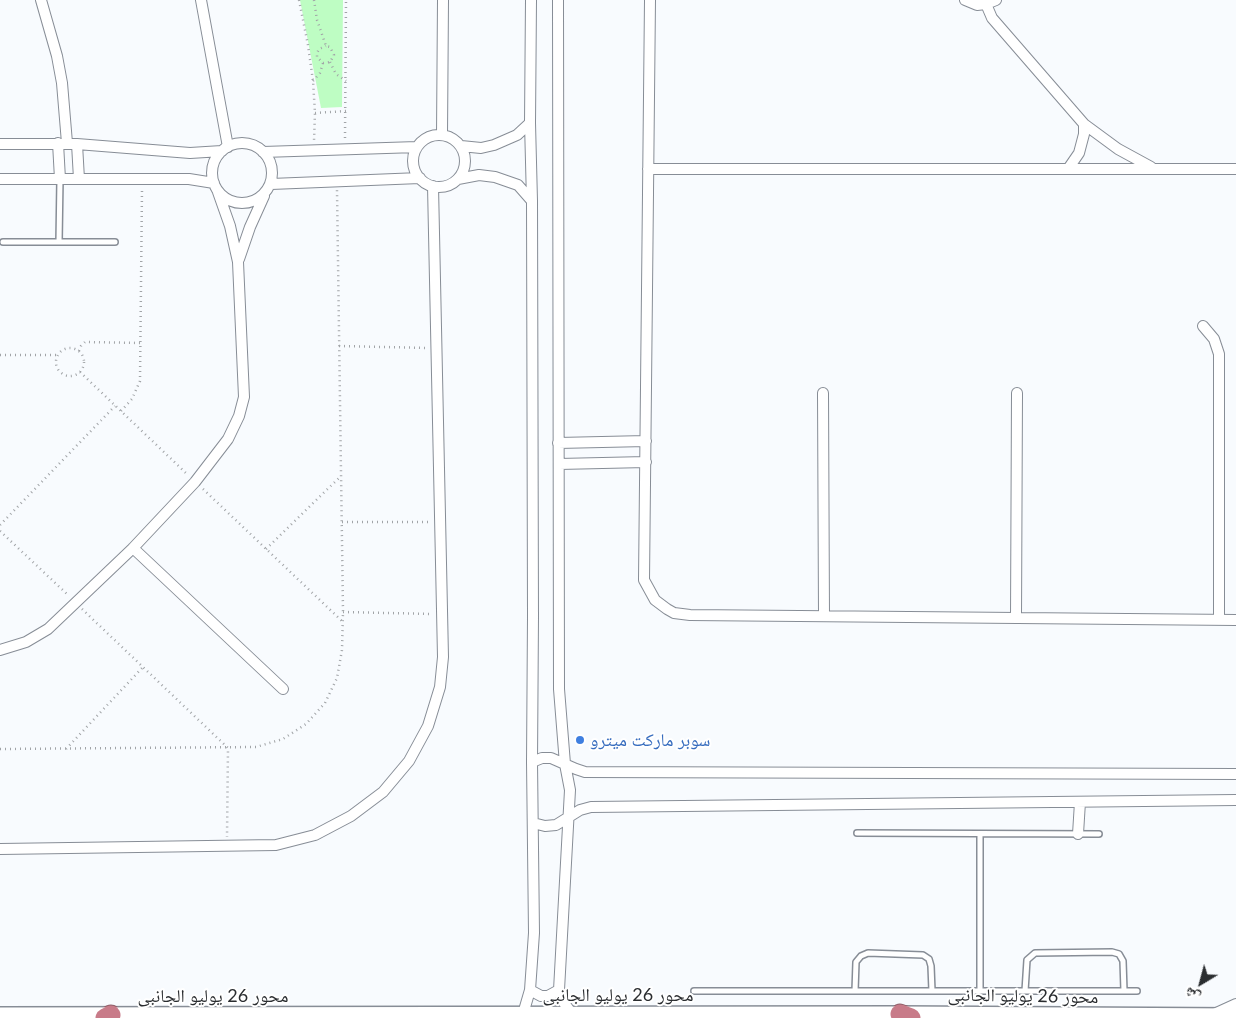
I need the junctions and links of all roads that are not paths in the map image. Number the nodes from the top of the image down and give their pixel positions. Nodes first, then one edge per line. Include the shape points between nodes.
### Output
1 (41, 0) edge
2 (201, 0) edge
3 (443, 0) edge
4 (531, 0) edge
5 (558, 0) edge
6 (650, 0) edge
7 (965, 0) edge
8 (991, 2) edge
9 (530, 123) junction
10 (1084, 124) junction
11 (442, 135) junction
12 (0, 144) edge
13 (67, 144) junction
14 (461, 146) junction
15 (417, 147) junction
16 (225, 149) junction
17 (263, 152) junction
18 (648, 169) junction
19 (1068, 169) junction
20 (1154, 169) junction
21 (1236, 169) edge
22 (420, 178) junction
23 (0, 179) edge
24 (60, 179) junction
25 (79, 179) junction
26 (458, 179) junction
27 (433, 186) junction
28 (216, 187) junction
29 (268, 188) junction
30 (532, 202) junction
31 (3, 242) dead end
32 (59, 242) junction
33 (115, 242) dead end
34 (238, 262) junction
35 (1203, 326) dead end
36 (1017, 392) dead end
37 (823, 393) dead end
38 (646, 441) junction
39 (558, 443) junction
40 (646, 462) junction
41 (559, 464) junction
42 (133, 548) junction
43 (824, 616) junction
44 (1016, 618) junction
45 (1219, 620) junction
46 (1236, 620) edge
47 (0, 650) edge
48 (284, 689) dead end
49 (532, 762) junction
50 (565, 764) junction
51 (1236, 774) edge
52 (1236, 800) edge
53 (1080, 802) junction
54 (569, 818) junction
55 (533, 823) junction
56 (857, 833) dead end
57 (980, 834) junction
58 (1078, 834) junction
59 (1099, 834) dead end
60 (0, 849) edge
61 (530, 990) junction
62 (559, 990) junction
63 (694, 991) dead end
64 (855, 991) junction
65 (932, 991) junction
66 (980, 991) junction
67 (1025, 991) junction
68 (1124, 991) junction
69 (1137, 991) dead end
70 (1236, 1004) edge
71 (522, 1014) junction
72 (572, 1014) junction
73 (0, 1015) edge
74 (906, 1016) edge
75 (1208, 1016) junction
76 (1236, 1016) edge
77 (108, 1017) edge

1 - 13 street via 62,83
2 - 16 street
3 - 11 street
4 - 9 street
5 - 39 street
6 - 18 street
7 - 8 street via 977,5
8 - 10 street via 992,18
9 - 14 street via 518,135 494,145 481,148
9 - 30 street
10 - 19 street via 1079,153
10 - 20 street via 1118,149
11 - 14 street via 456,140
11 - 15 street via 428,137
12 - 13 street
13 - 16 street via 190,153
13 - 24 street
13 - 25 street
14 - 26 street via 465,163
15 - 17 street
15 - 22 street via 413,159
16 - 17 street via 246,144
16 - 28 street via 213,166
17 - 29 street via 272,166
18 - 19 street
18 - 38 street
19 - 20 street
20 - 21 street
22 - 27 street
22 - 29 street
23 - 24 street
24 - 25 street
24 - 32 lane
25 - 28 street via 189,179
26 - 27 street via 442,187
26 - 30 street via 479,175 495,177 518,186
27 - 60 street via 443,657 440,687 428,726 409,761 383,792 351,816 315,835 276,845
28 - 29 street via 226,199 236,203 258,200
28 - 34 street
29 - 34 street
30 - 49 street
31 - 32 lane
32 - 33 lane
34 - 42 street via 244,397 239,416 228,439 195,482
35 - 45 street via 1214,339 1219,354
36 - 44 street
37 - 43 street
38 - 39 street
38 - 40 street
39 - 41 street
40 - 41 street
40 - 43 street via 644,580 660,605 674,613 690,616
41 - 50 street via 559,689
42 - 47 street via 48,630 26,642
42 - 48 street
43 - 44 street
44 - 45 street
45 - 46 street
49 - 50 street via 551,758
49 - 55 street
50 - 51 street via 585,772
50 - 54 street via 570,790
52 - 53 street
53 - 54 street via 591,807
53 - 58 street
54 - 55 street via 556,825
54 - 62 street
55 - 61 street via 534,933
56 - 57 lane
57 - 58 lane
57 - 66 lane
58 - 59 lane
61 - 62 street via 541,996
61 - 71 street
62 - 72 street
63 - 64 lane
64 - 65 lane
64 - 65 lane via 856,962 868,953 920,954 926,957 931,966
65 - 66 lane
66 - 67 lane
67 - 68 lane
67 - 68 lane via 1027,960 1031,955 1112,952 1119,954 1124,961
68 - 69 lane
70 - 75 street
71 - 72 main road, محور 26 يوليو الجانبى
71 - 77 main road, محور 26 يوليو الجانبى
72 - 74 main road, محور 26 يوليو الجانبى
73 - 77 main road, محور 26 يوليو الجانبى
74 - 75 main road, محور 26 يوليو الجانبى
75 - 76 main road, محور 26 يوليو الجانبى

